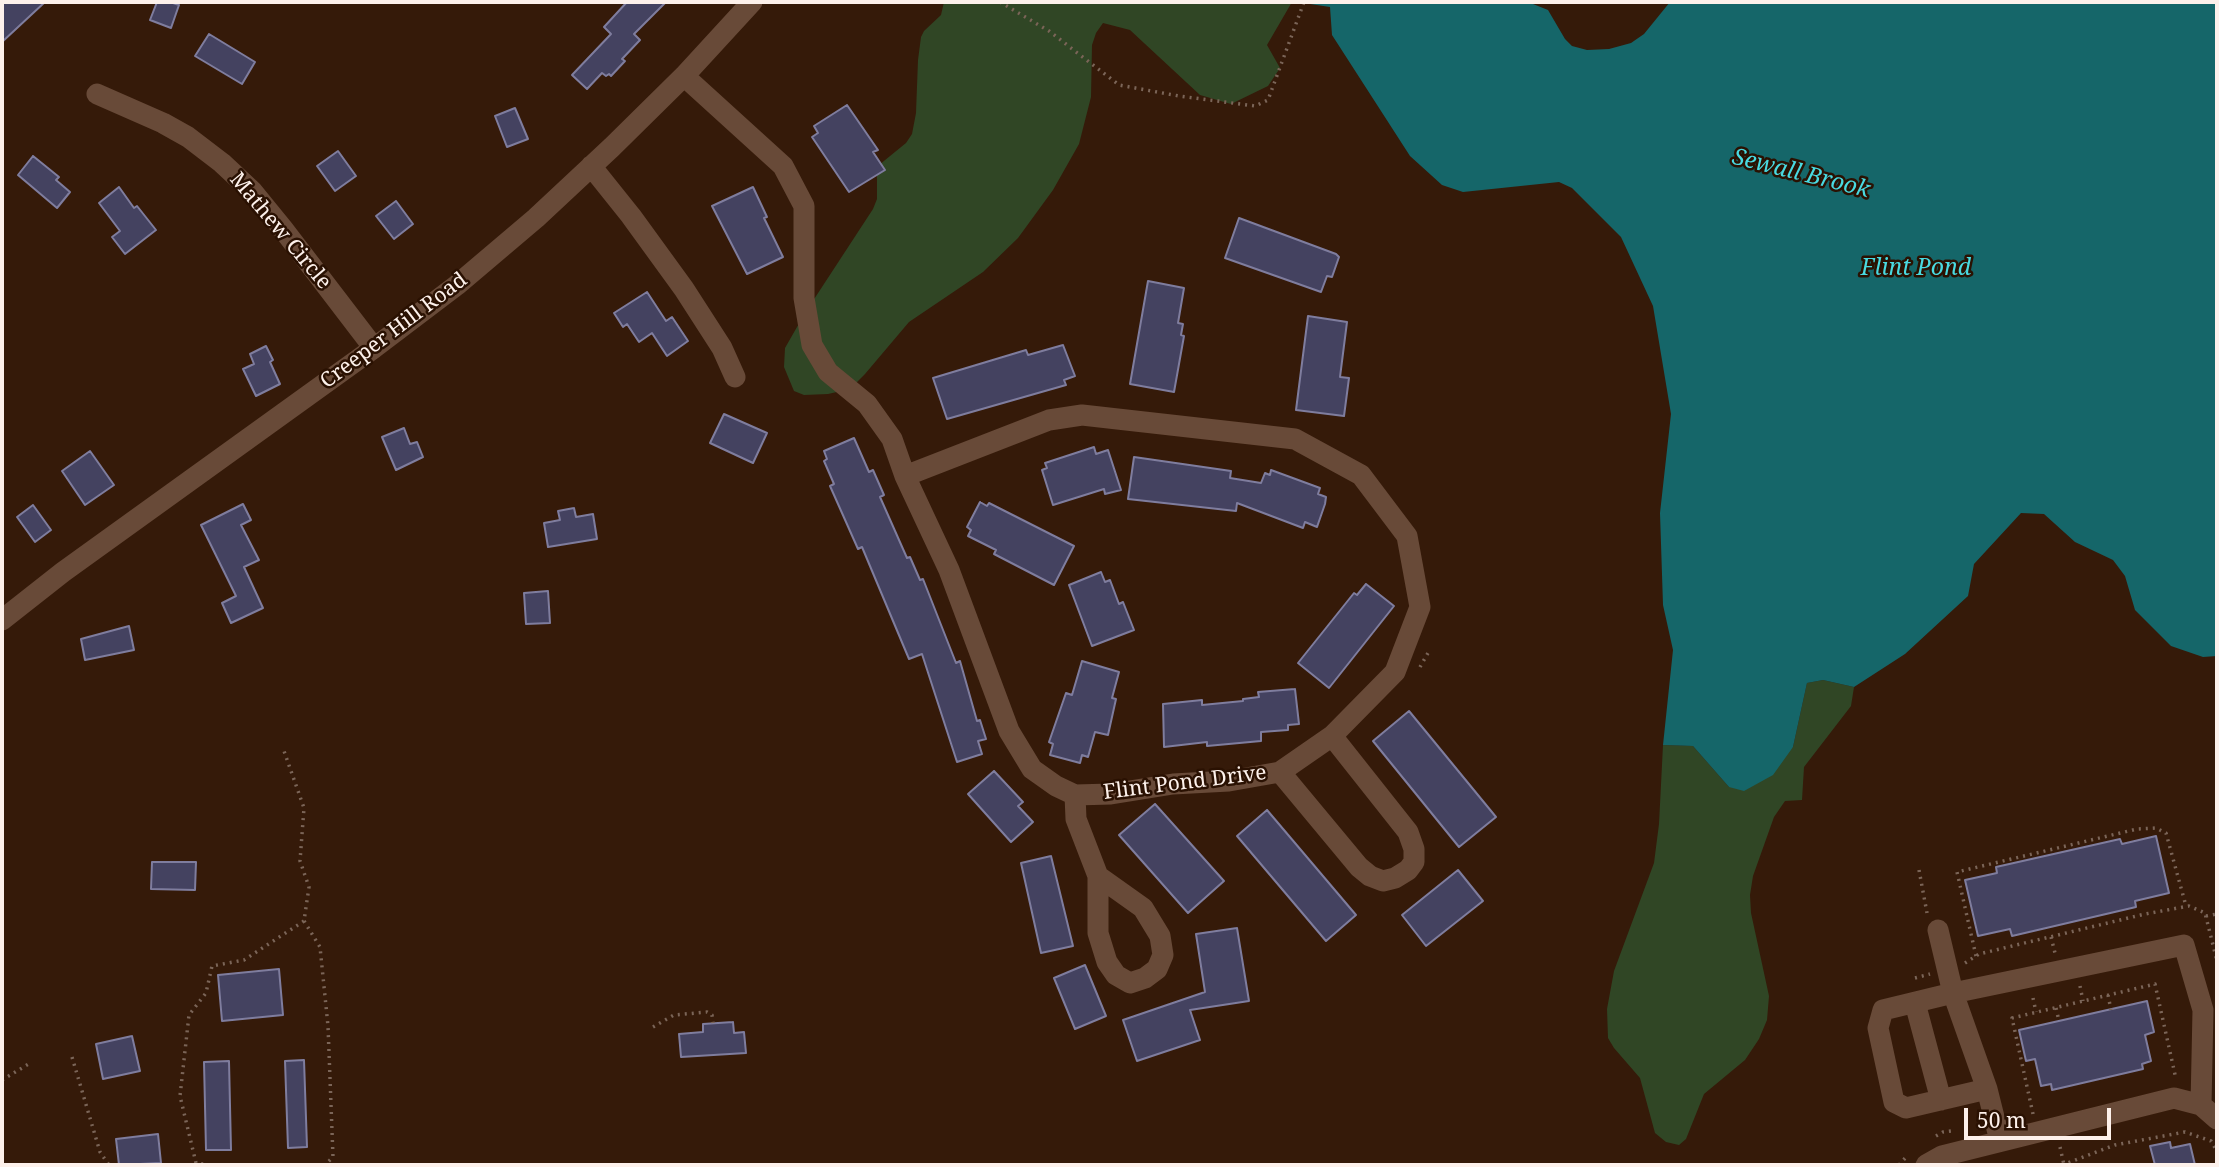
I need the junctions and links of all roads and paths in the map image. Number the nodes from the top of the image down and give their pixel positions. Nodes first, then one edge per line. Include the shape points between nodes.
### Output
1 (752, 2) edge
2 (1000, 2) edge
3 (1304, 2) edge
4 (684, 76) junction
5 (97, 94) dead end
6 (592, 166) junction
7 (374, 348) junction
8 (735, 377) dead end
9 (905, 475) junction
10 (2, 620) edge
11 (1332, 736) junction
12 (284, 751) dead end
13 (1280, 772) junction
14 (1075, 795) junction
15 (1919, 870) dead end
16 (1097, 876) junction
17 (2186, 906) junction
18 (2217, 914) edge
19 (2206, 916) junction
20 (304, 920) junction
21 (1938, 930) joint
22 (1976, 956) junction
23 (2217, 961) edge
24 (1960, 967) dead end
25 (1935, 973) dead end
26 (1915, 978) dead end
27 (1953, 993) junction
28 (2108, 995) junction
29 (1916, 1003) junction
30 (2056, 1008) junction
31 (2111, 1010) dead end
32 (2059, 1021) dead end
33 (713, 1023) dead end
34 (653, 1027) dead end
35 (72, 1057) dead end
36 (32, 1062) dead end
37 (2, 1080) edge
38 (2176, 1081) dead end
39 (1987, 1089) junction
40 (1941, 1100) junction
41 (2201, 1105) junction
42 (2033, 1114) dead end
43 (2217, 1119) edge
44 (2000, 1141) junction
45 (2059, 1141) dead end
46 (2217, 1151) edge
47 (195, 1164) edge
48 (109, 1165) edge
49 (210, 1165) edge
50 (325, 1165) edge
51 (1926, 1165) edge
52 (2063, 1165) edge

1 - 4 street, Creeper Hill Road
2 - 3 path via 1049,31 1119,85 1255,106 1268,100
4 - 6 street, Creeper Hill Road
4 - 9 street, Flint Pond Drive via 783,166 804,206 804,298 812,345 828,372 867,404 892,439
5 - 7 street, Mathew Circle via 163,123 222,163 252,191
6 - 7 street, Creeper Hill Road via 486,261
6 - 8 street via 684,289
7 - 10 street, Creeper Hill Road
9 - 11 street, Flint Pond Drive via 1049,419 1082,415 1295,439 1361,475 1407,536 1420,607 1395,672
9 - 14 street, Flint Pond Drive via 949,570 1010,734 1032,769
11 - 13 street, Flint Pond Drive
11 - 13 street via 1408,832 1414,849 1414,862 1408,870 1383,881 1370,876
12 - 20 path via 304,808 300,861 309,887
13 - 14 street, Flint Pond Drive
14 - 16 street via 1076,819
15 - 21 path via 1927,914
16 - 16 street via 1098,933 1107,962 1116,975 1130,983 1145,978 1157,969 1163,956 1160,936 1143,908
17 - 19 path
17 - 22 path
17 - 22 path via 2166,833 2156,828 2137,829 1957,872
18 - 19 path
19 - 23 path
20 - 47 path via 244,960 212,966 206,993 189,1016 180,1096
20 - 50 path via 320,947 328,1026 333,1157
21 - 27 street
22 - 24 path
25 - 26 path
27 - 29 street
27 - 39 street
27 - 41 street via 2184,945 2203,1010
28 - 30 path
28 - 31 path
28 - 38 path via 2155,984
29 - 40 street
29 - 40 street via 1883,1010 1878,1028 1894,1102 1906,1108
30 - 32 path
30 - 42 path via 2012,1018
33 - 34 path via 707,1012 674,1015
35 - 48 path via 100,1152
36 - 37 path
39 - 40 street
39 - 44 street
41 - 43 street
41 - 44 street via 2174,1098
44 - 51 street via 1942,1156
45 - 52 path
46 - 52 path via 2211,1142 2185,1132 2115,1145
47 - 49 path

